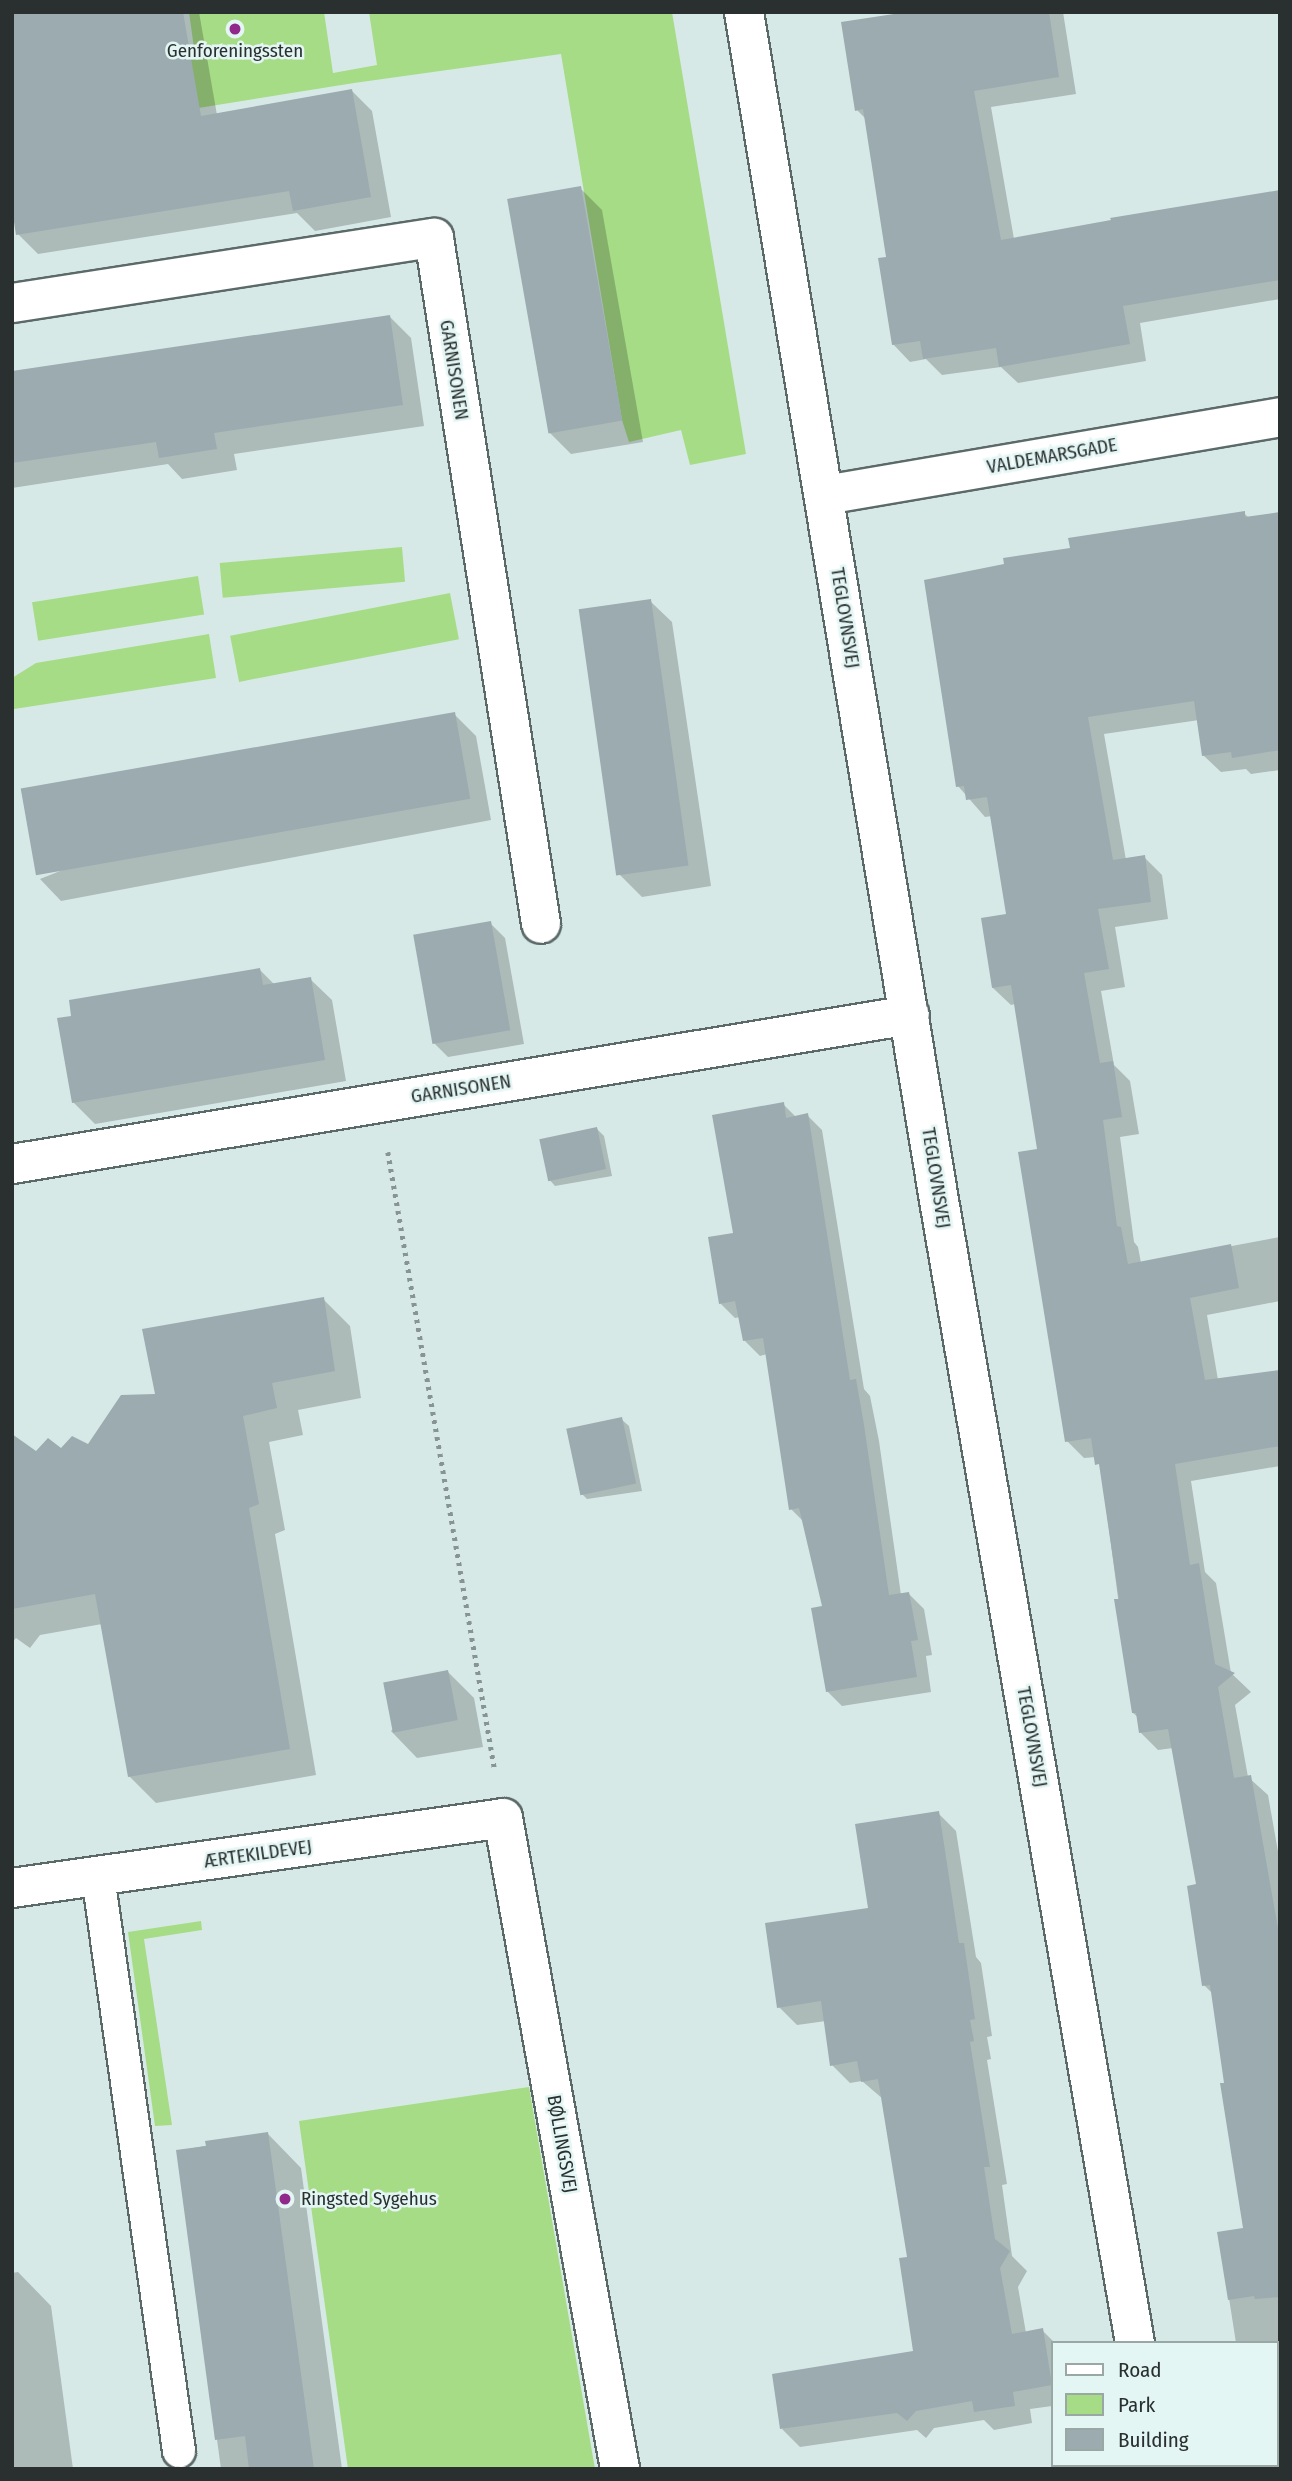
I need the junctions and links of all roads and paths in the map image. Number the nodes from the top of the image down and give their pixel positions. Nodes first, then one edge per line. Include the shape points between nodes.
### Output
1 (744, 12) edge
2 (12, 303) edge
3 (1280, 416) edge
4 (825, 495) junction
5 (541, 924) dead end
6 (910, 1015) junction
7 (380, 1103) junction
8 (12, 1164) edge
9 (503, 1818) junction
10 (98, 1876) junction
11 (12, 1888) edge
12 (1135, 2341) edge
13 (179, 2451) dead end
14 (620, 2469) edge

1 - 4 street, TEGLOVNSVEJ
2 - 5 street, GARNISONEN via 434,238
3 - 4 street, VALDEMARSGADE
4 - 6 street, TEGLOVNSVEJ
6 - 7 street, GARNISONEN
6 - 12 street, TEGLOVNSVEJ
7 - 8 street, GARNISONEN
7 - 9 path
9 - 10 street, ÆRTEKILDEVEJ
9 - 14 street, BØLLINGSVEJ
10 - 11 street, ÆRTEKILDEVEJ
10 - 13 lane

